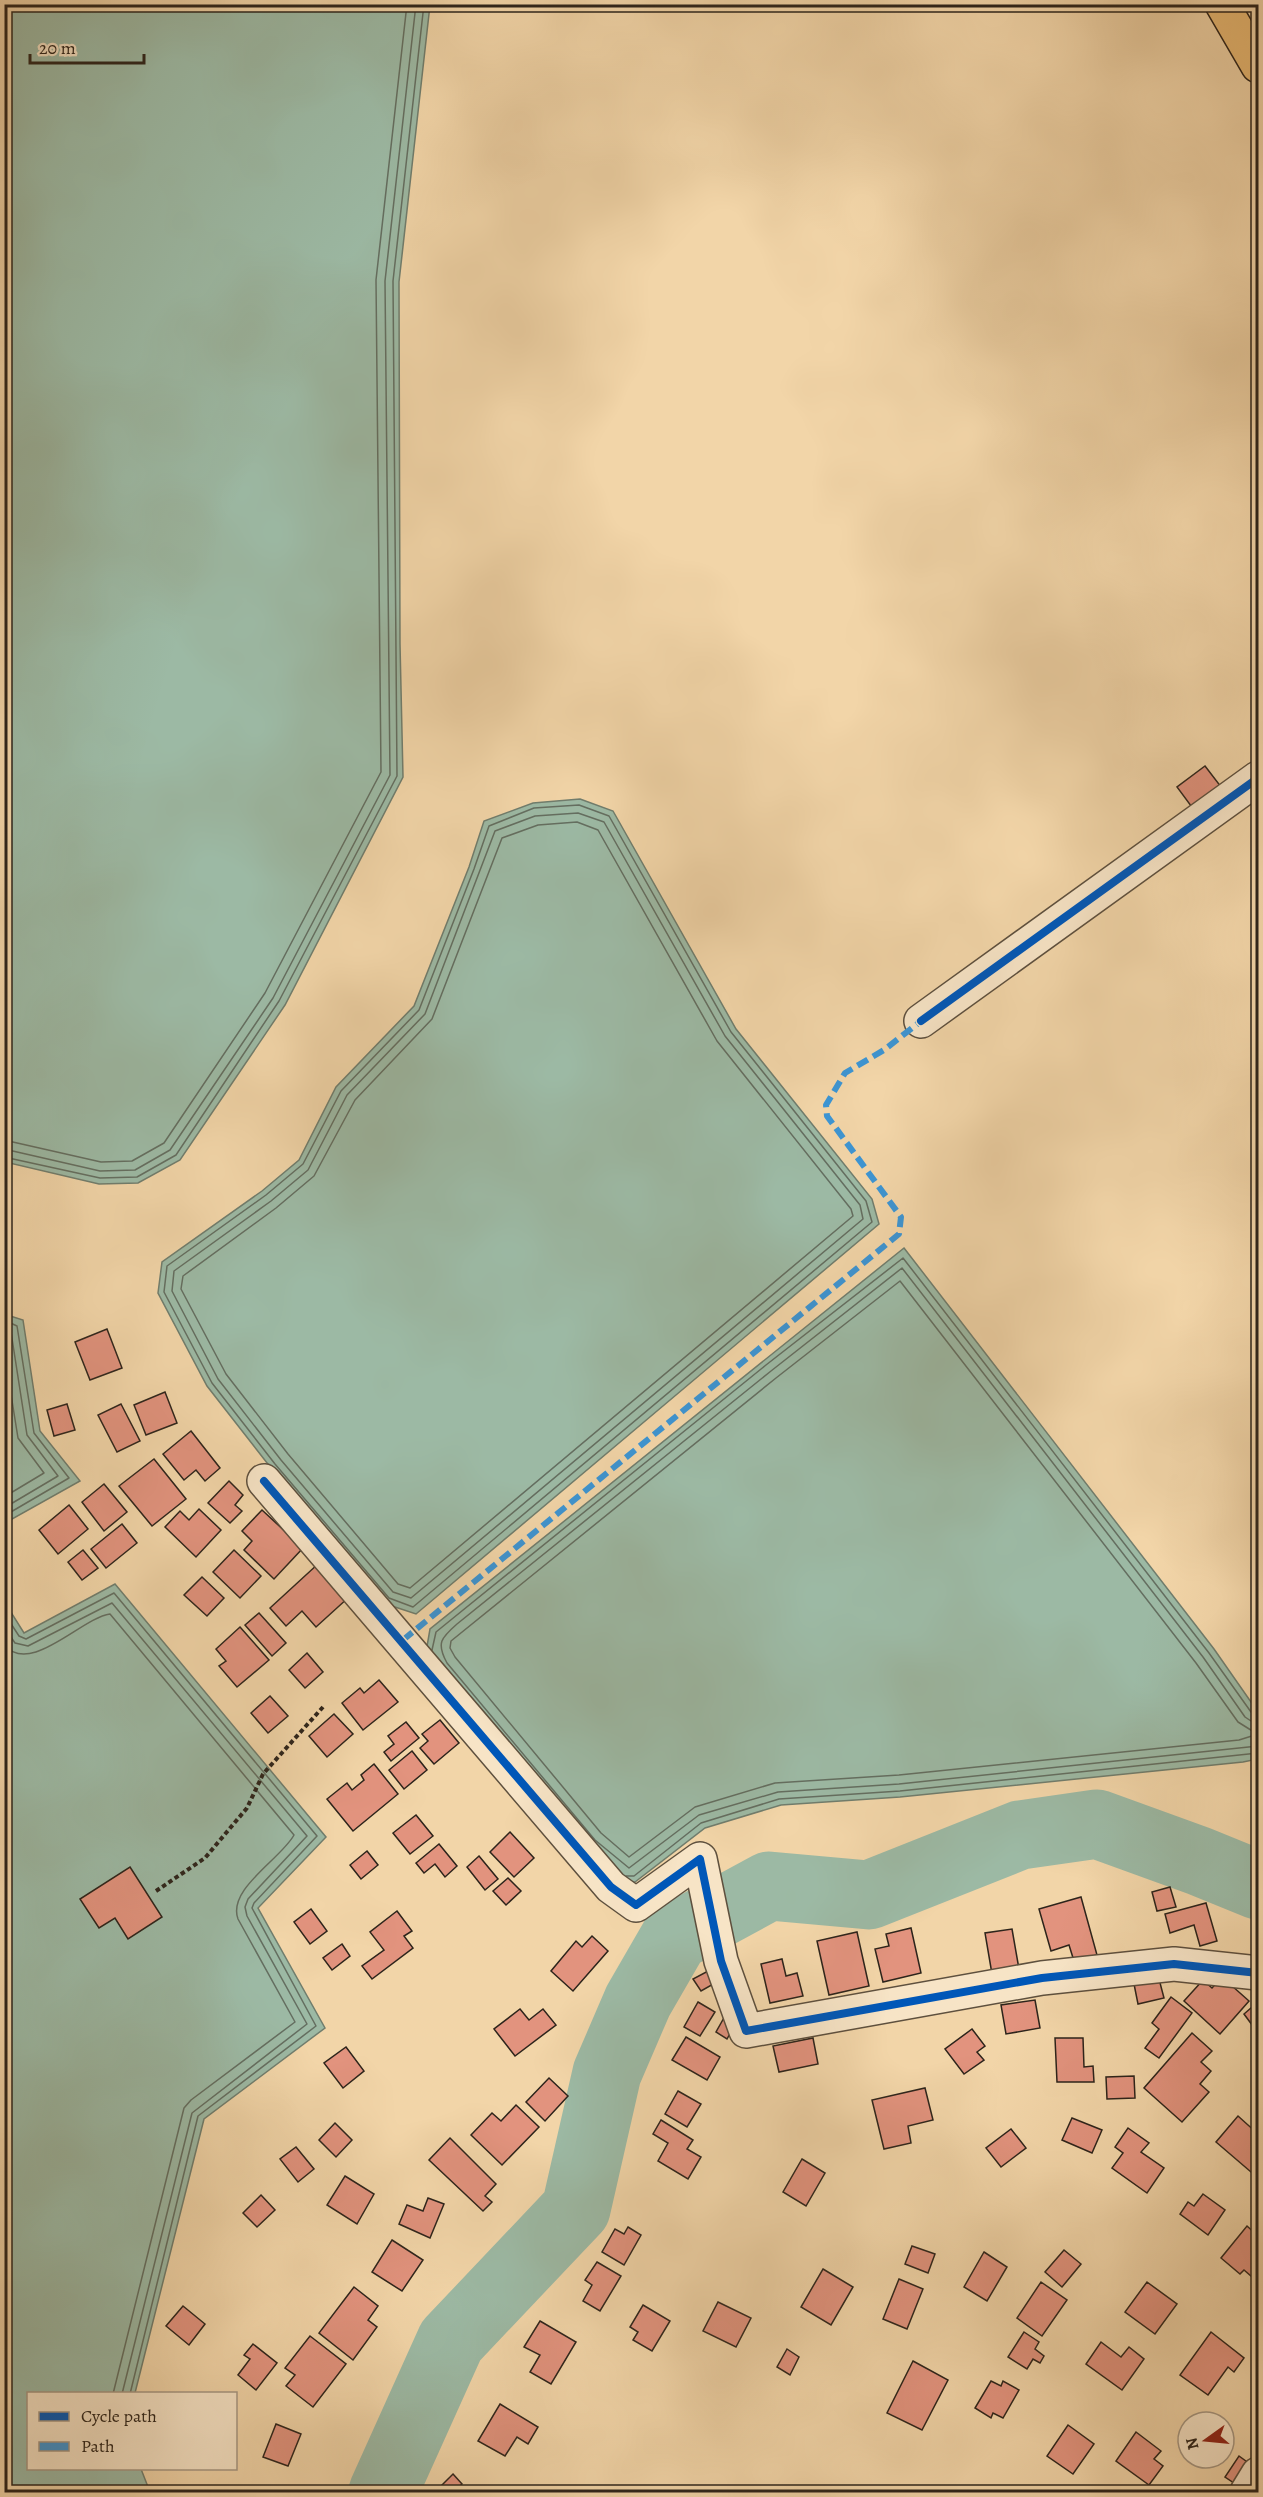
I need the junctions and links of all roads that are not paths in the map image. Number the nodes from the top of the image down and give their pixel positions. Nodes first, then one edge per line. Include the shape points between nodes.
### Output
1 (1222, 4) edge
2 (1258, 66) edge
3 (1258, 777) edge
4 (921, 1020) dead end
5 (264, 1481) dead end
6 (1258, 1973) edge
7 (1258, 2474) edge
8 (1247, 2493) edge

1 - 2 main road
3 - 4 street
5 - 6 street via 611,1887 636,1905 700,1858 721,1961 746,2031 1042,1978 1173,1964
7 - 8 street

